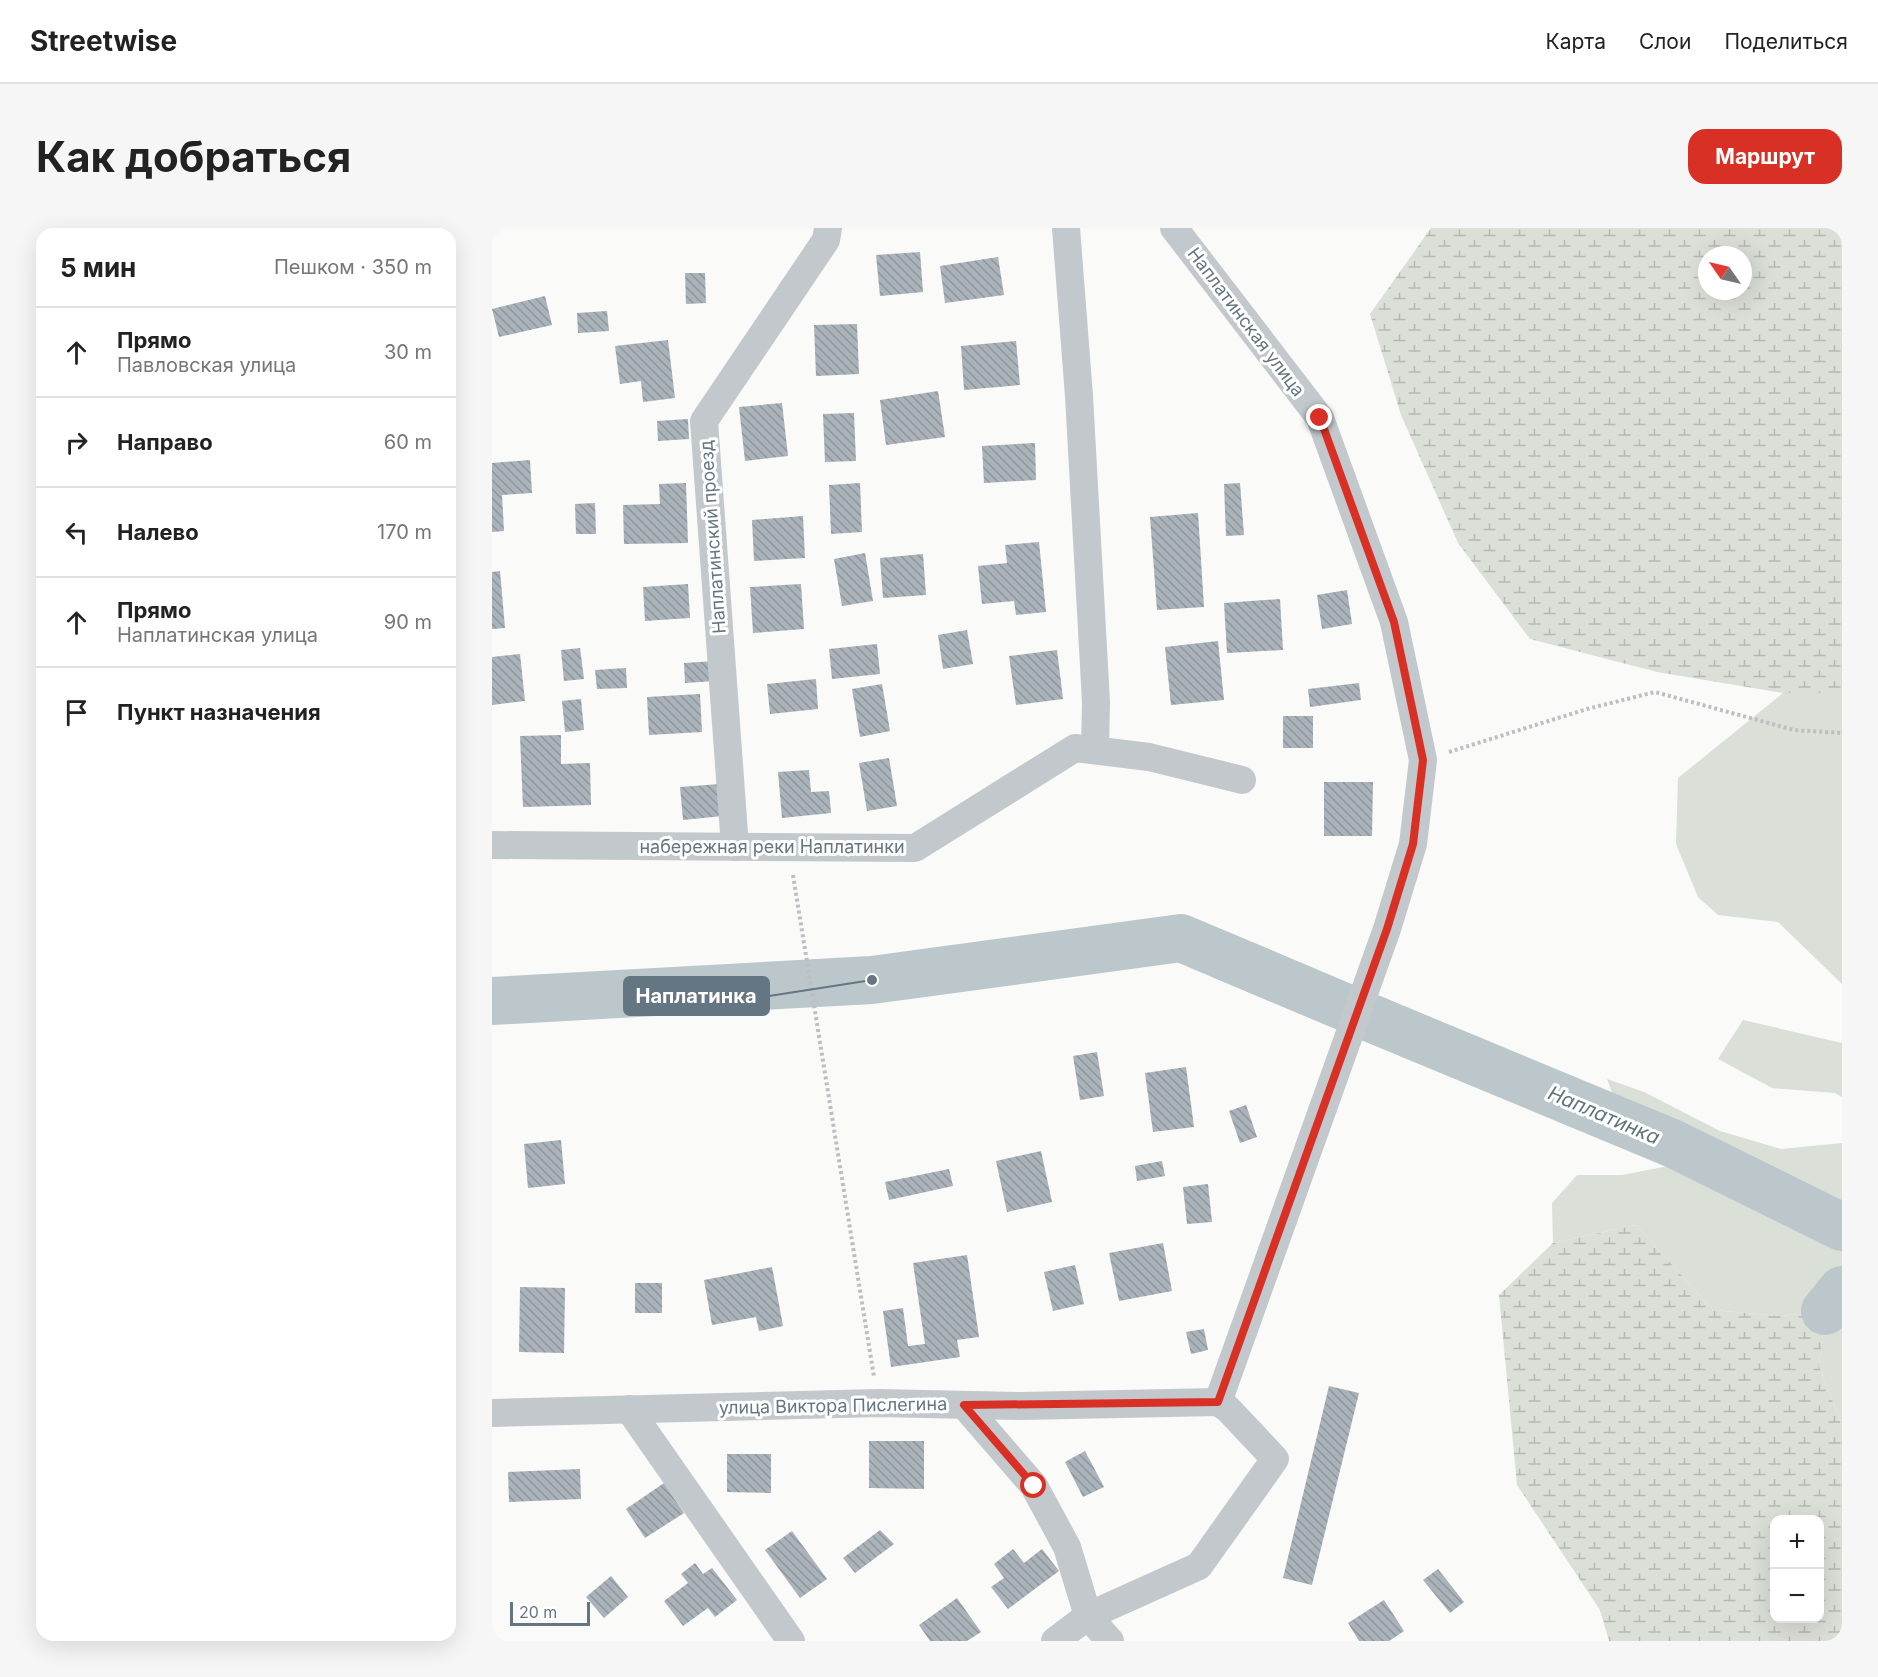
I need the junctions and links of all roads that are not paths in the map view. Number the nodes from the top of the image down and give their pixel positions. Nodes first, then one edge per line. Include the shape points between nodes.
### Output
1 (828, 228) edge
2 (1066, 228) edge
3 (1174, 228) edge
4 (1095, 750) junction
5 (1242, 780) dead end
6 (492, 845) edge
7 (735, 847) junction
8 (1218, 1402) junction
9 (964, 1405) junction
10 (629, 1409) junction
11 (492, 1413) edge
12 (1088, 1616) junction
13 (791, 1641) edge
14 (1055, 1641) edge
15 (1110, 1641) edge

1 - 7 street, Наплатинский проезд via 826,240 704,421
2 - 4 street via 1096,702
3 - 8 street, Наплатинская улица via 1320,418 1394,622 1423,760 1413,844 1387,929
4 - 5 street, набережная реки Наплатинки via 1149,757
4 - 7 street, набережная реки Наплатинки via 1075,748 915,848
6 - 7 street, набережная реки Наплатинки
8 - 9 street, улица Виктора Пислегина
8 - 12 street via 1275,1459 1199,1566
9 - 10 street, улица Виктора Пислегина via 878,1403
9 - 12 street via 1034,1486 1067,1547
10 - 11 street, улица Виктора Пислегина
10 - 13 street
12 - 14 street
12 - 15 street

